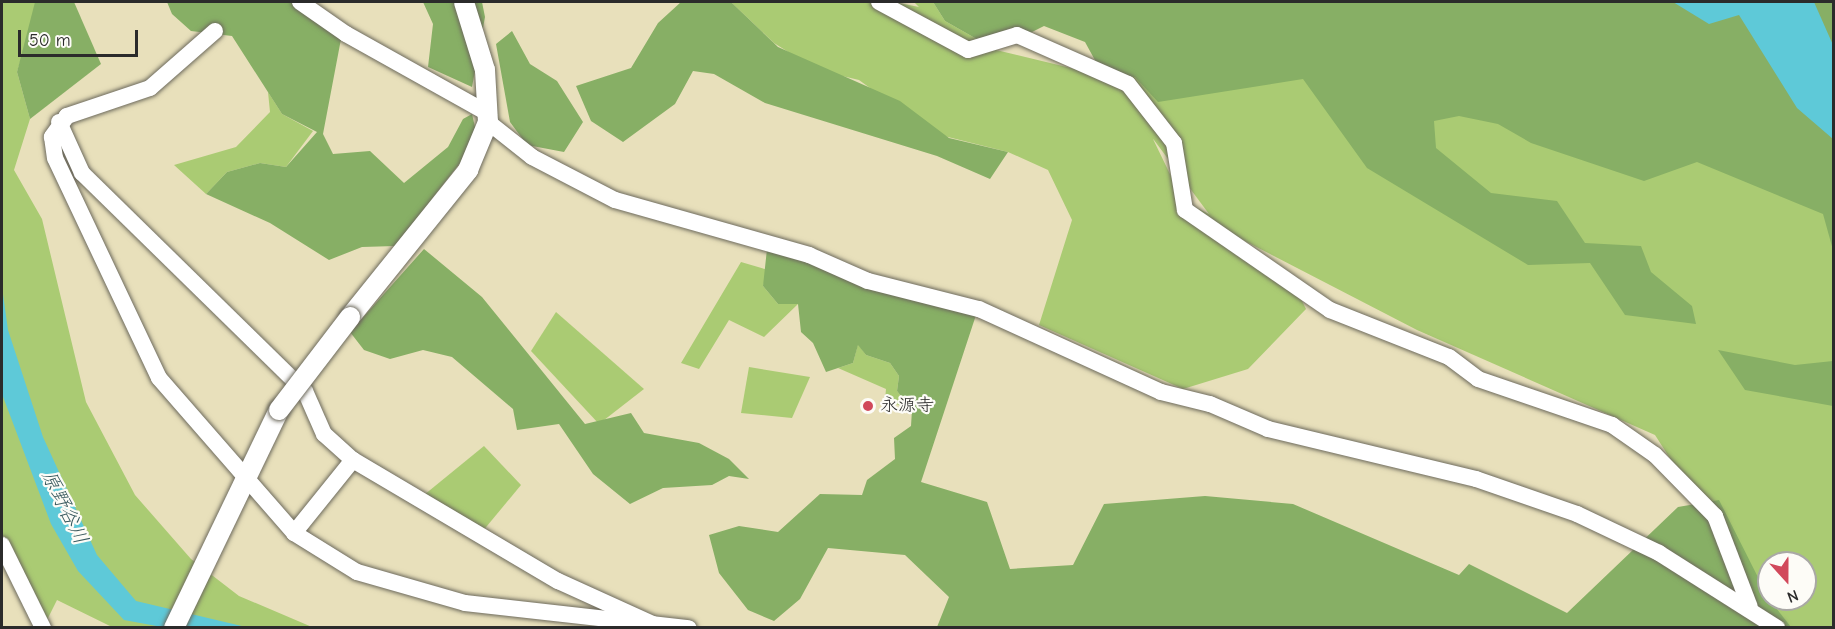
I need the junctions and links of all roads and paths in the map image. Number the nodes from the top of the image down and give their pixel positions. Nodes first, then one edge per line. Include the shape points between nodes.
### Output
1 (300, 2) edge
2 (464, 2) edge
3 (879, 2) edge
4 (215, 31) dead end
5 (489, 118) junction
6 (59, 122) junction
7 (353, 460) junction
8 (245, 482) junction
9 (294, 533) junction
10 (2, 545) edge
11 (2, 570) edge
12 (1750, 607) junction
13 (31, 608) junction
14 (653, 624) junction
15 (43, 627) edge
16 (174, 627) edge
17 (689, 627) edge
18 (1777, 627) edge

1 - 5 street via 346,34
2 - 5 street via 485,70
3 - 12 street via 968,50 1017,35 1128,84 1174,143 1185,210 1330,310 1449,357 1478,379 1612,425 1655,455 1716,516
4 - 6 street via 150,88
5 - 8 street, bridge via 468,171 279,410
5 - 12 street via 532,157 615,200 809,255 868,281 970,306 1161,392 1210,404 1268,429 1476,479 1577,514 1659,553
6 - 7 street via 82,172 305,391 324,434
6 - 8 street via 52,137 55,158 134,332 159,378
7 - 9 street
7 - 14 street via 558,581
8 - 9 street
8 - 16 street
9 - 14 street via 357,572 465,603
10 - 13 street
11 - 13 street
12 - 18 street
13 - 15 street
14 - 17 street

